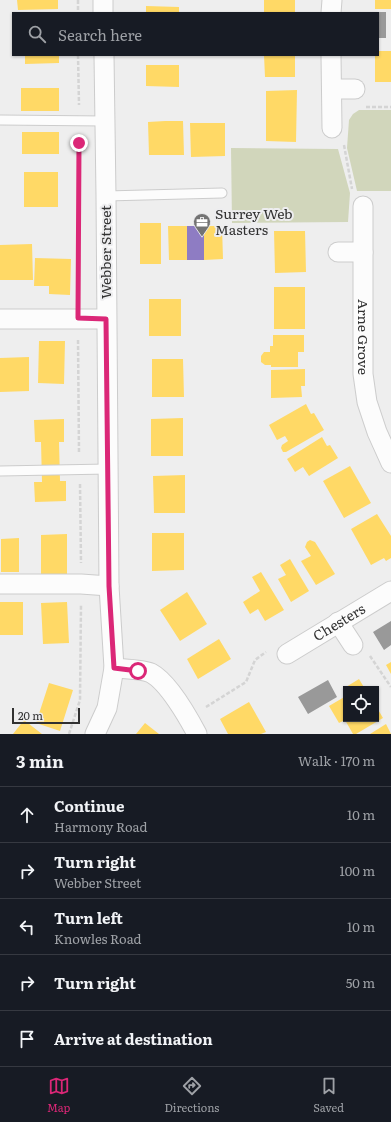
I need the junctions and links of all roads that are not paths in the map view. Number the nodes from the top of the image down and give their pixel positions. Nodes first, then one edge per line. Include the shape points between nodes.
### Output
1 (103, 0) edge
2 (332, 0) edge
3 (103, 12) edge
4 (331, 12) edge
5 (104, 56) edge
6 (332, 56) edge
7 (332, 89) junction
8 (355, 89) dead end
9 (0, 120) edge
10 (105, 121) junction
11 (332, 128) road end
12 (222, 193) dead end
13 (106, 196) junction
14 (363, 206) road end
15 (338, 252) dead end
16 (363, 252) junction
17 (0, 319) edge
18 (106, 319) junction
19 (391, 462) edge
20 (108, 469) junction
21 (0, 471) edge
22 (0, 584) edge
23 (109, 586) junction
24 (391, 591) edge
25 (338, 622) junction
26 (354, 645) dead end
27 (287, 654) road end
28 (114, 668) junction
29 (193, 726) edge
30 (95, 734) edge

1 - 3 street
2 - 4 street
5 - 10 street, Webber Street
6 - 7 street
7 - 8 street
7 - 11 street
9 - 10 lane
10 - 13 street, Webber Street
12 - 13 lane
13 - 18 street, Webber Street
14 - 16 street, Arne Grove
15 - 16 street
16 - 19 street, Arne Grove via 363,374 367,402
17 - 18 street
18 - 20 street, Webber Street
20 - 21 lane
20 - 23 street, Webber Street
22 - 23 street
23 - 28 street, Webber Street
24 - 25 street, Chesters
25 - 26 street
25 - 27 street, Chesters
28 - 29 street via 150,673 164,684
28 - 30 street, Webber Street via 107,708

